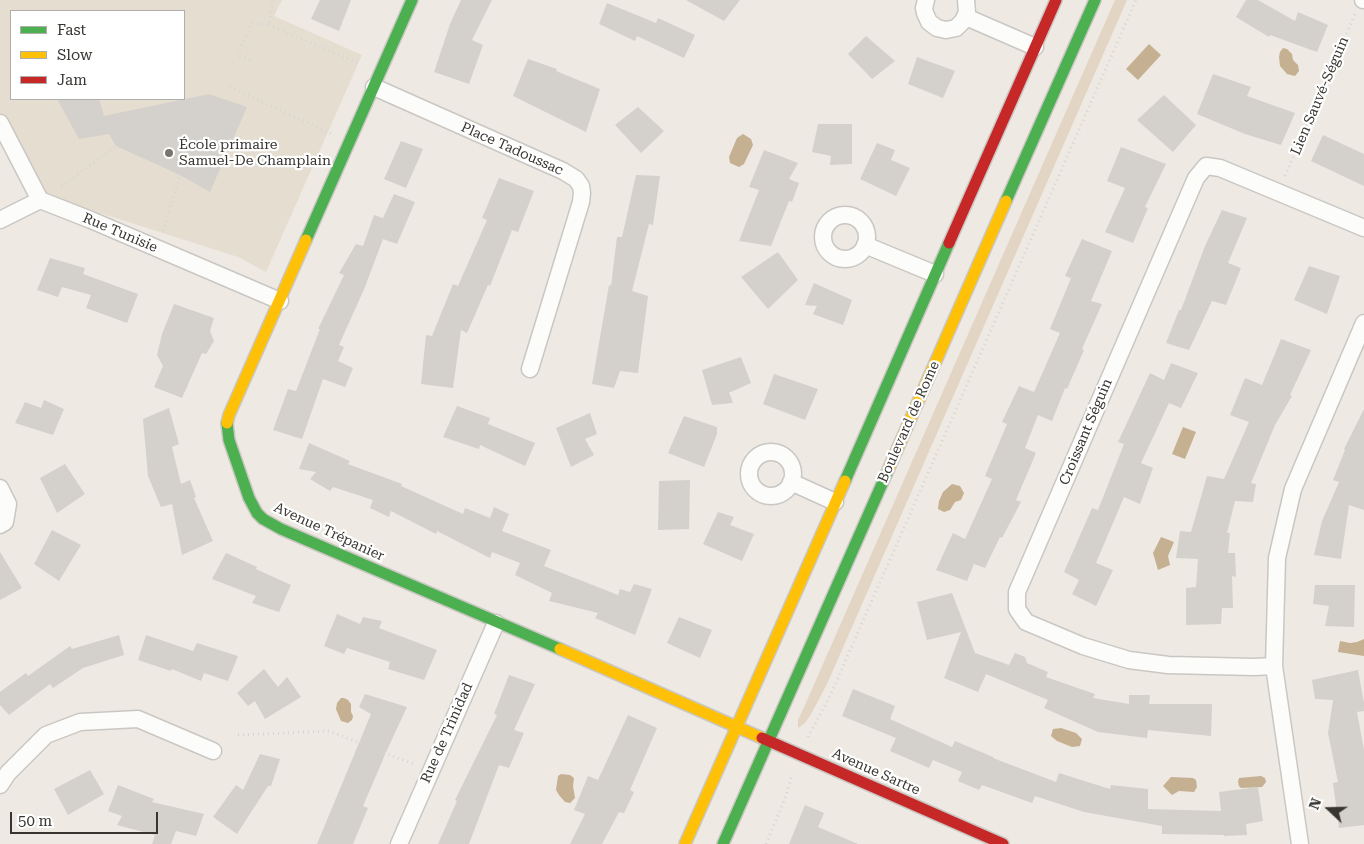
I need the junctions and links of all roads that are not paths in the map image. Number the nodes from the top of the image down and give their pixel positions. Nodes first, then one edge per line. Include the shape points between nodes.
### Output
1 (412, 0) edge
2 (926, 0) edge
3 (966, 0) edge
4 (1056, 0) edge
5 (1095, 0) edge
6 (966, 17) junction
7 (1035, 47) junction
8 (374, 88) junction
9 (0, 123) edge
10 (40, 200) junction
11 (0, 220) edge
12 (1364, 228) edge
13 (865, 245) dead end
14 (935, 274) junction
15 (280, 301) junction
16 (1364, 323) edge
17 (530, 369) dead end
18 (791, 482) dead end
19 (0, 488) edge
20 (835, 502) junction
21 (0, 524) edge
22 (496, 623) junction
23 (1274, 666) junction
24 (737, 726) junction
25 (768, 741) junction
26 (213, 751) dead end
27 (0, 785) edge
28 (399, 844) edge
29 (685, 844) edge
30 (723, 844) edge
31 (1003, 844) edge
32 (1300, 844) edge

1 - 8 main road, Avenue Trépanier
2 - 6 street via 926,18 937,28 956,28
3 - 6 street
4 - 7 main road
5 - 25 main road, Boulevard de Rome
6 - 7 street
7 - 14 main road
8 - 15 main road, Avenue Trépanier
8 - 17 street, Place Tadoussac via 563,171 581,186 581,202
9 - 10 street
10 - 11 street
10 - 15 street, Rue Tunisie
12 - 23 street, Croissant Séguin via 1220,168 1206,166 1196,178 1017,592 1017,609 1026,622 1083,646 1129,660 1168,665
13 - 14 street
14 - 20 main road
15 - 22 main road, Avenue Trépanier via 227,424 229,440 257,513 281,529
16 - 23 street via 1293,489 1278,558
18 - 20 street
19 - 21 street via 8,504 5,522
20 - 24 main road
22 - 24 main road, Avenue Trépanier
22 - 28 street, Rue de Trinidad
23 - 32 street
24 - 25 main road, Avenue Sartre
24 - 29 main road
25 - 30 main road, Boulevard de Rome
25 - 31 main road, Avenue Sartre
26 - 27 street via 138,719 80,722 46,735

